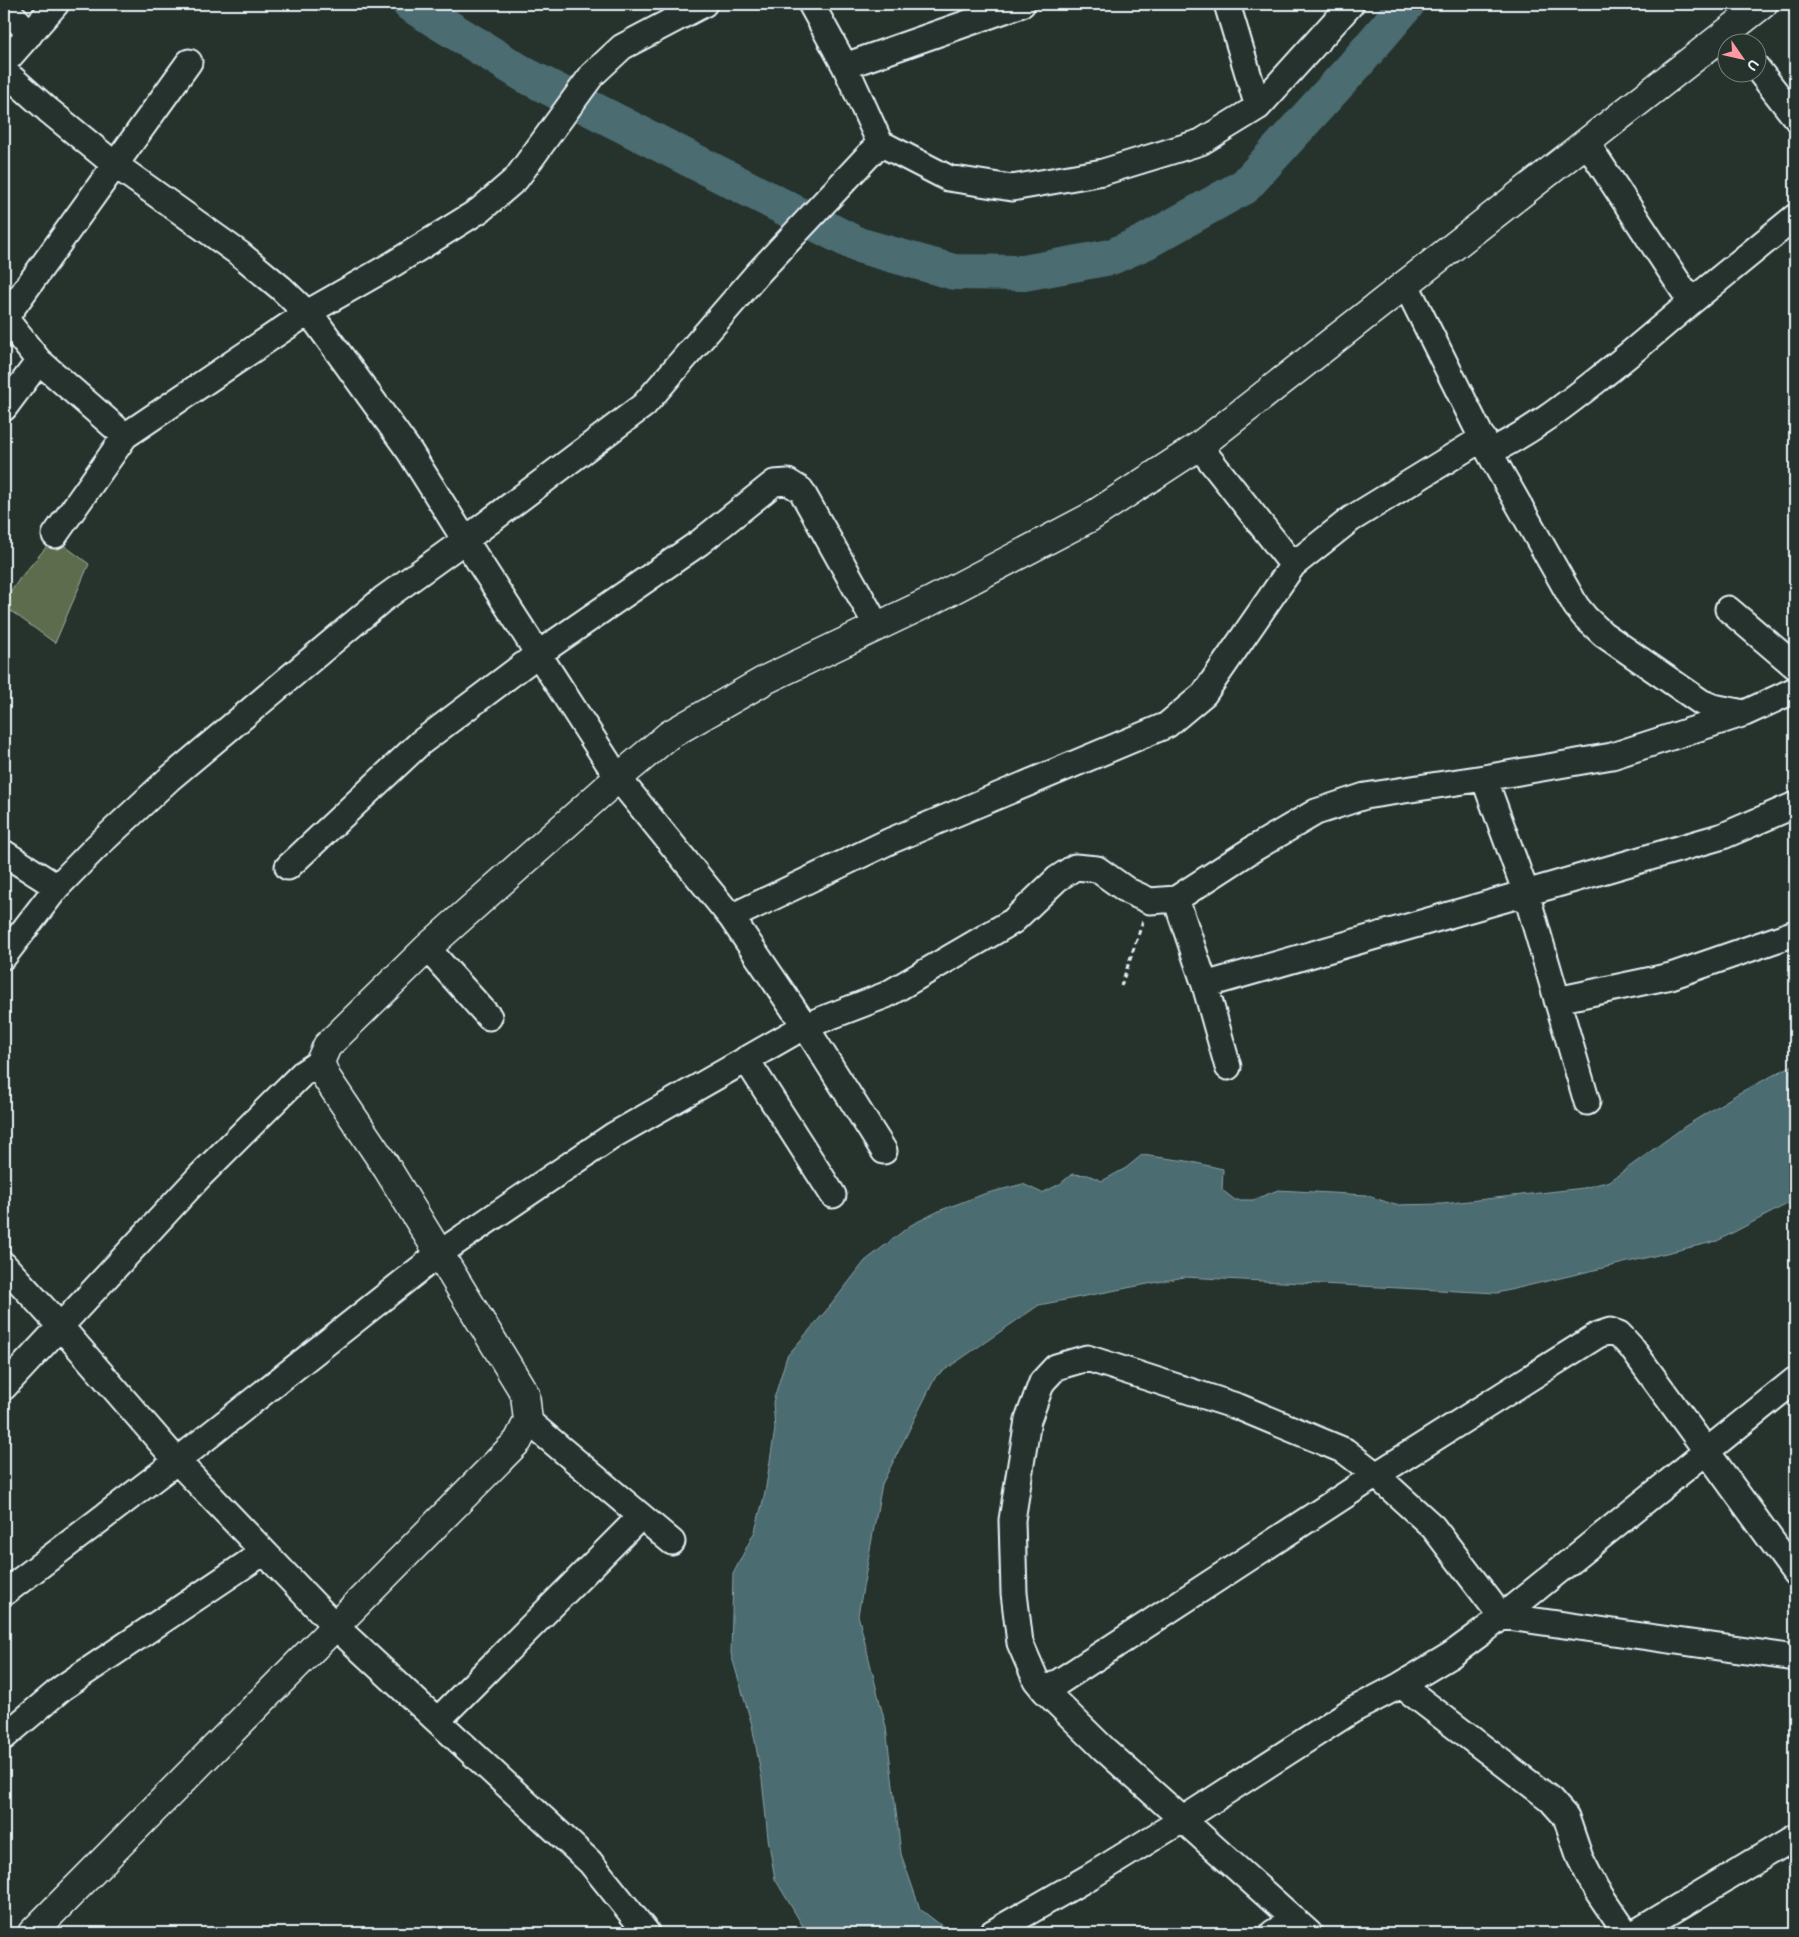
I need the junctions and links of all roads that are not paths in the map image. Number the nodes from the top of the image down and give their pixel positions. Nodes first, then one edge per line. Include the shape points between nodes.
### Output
1 (56, 4) edge
2 (704, 4) edge
3 (811, 4) edge
4 (1022, 4) edge
5 (1227, 4) edge
6 (1351, 4) edge
7 (1763, 4) edge
8 (4, 6) edge
9 (1737, 32) edge
10 (30, 34) junction
11 (1716, 49) edge
12 (189, 62) dead end
13 (4, 63) edge
14 (845, 66) junction
15 (4, 71) edge
16 (1766, 80) edge
17 (1258, 106) junction
18 (1795, 116) edge
19 (1586, 142) junction
20 (880, 143) junction
21 (114, 164) junction
22 (1795, 216) edge
23 (1406, 285) junction
24 (1691, 302) junction
25 (307, 313) junction
26 (4, 318) edge
27 (39, 361) junction
28 (4, 408) edge
29 (125, 436) junction
30 (1486, 445) junction
31 (1199, 446) junction
32 (55, 534) dead end
33 (465, 540) junction
34 (1293, 565) junction
35 (1728, 608) dead end
36 (877, 626) junction
37 (538, 654) junction
38 (1795, 666) edge
39 (1795, 690) edge
40 (1745, 713) junction
41 (618, 778) junction
42 (1484, 778) junction
43 (1795, 805) edge
44 (4, 853) edge
45 (288, 867) dead end
46 (57, 887) junction
47 (1526, 893) junction
48 (1176, 899) junction
49 (731, 917) junction
50 (1795, 933) edge
51 (427, 948) junction
52 (4, 956) edge
53 (1205, 985) junction
54 (1557, 1000) junction
55 (489, 1017) dead end
56 (805, 1026) junction
57 (746, 1059) junction
58 (320, 1062) junction
59 (1228, 1067) dead end
60 (1587, 1102) dead end
61 (884, 1151) dead end
62 (833, 1195) dead end
63 (440, 1253) junction
64 (4, 1265) edge
65 (60, 1326) junction
66 (1795, 1380) edge
67 (4, 1387) edge
68 (528, 1420) junction
69 (1705, 1451) junction
70 (177, 1461) junction
71 (1376, 1475) junction
72 (641, 1516) junction
73 (672, 1542) dead end
74 (264, 1552) junction
75 (1795, 1573) edge
76 (4, 1593) edge
77 (1501, 1616) junction
78 (335, 1626) junction
79 (1795, 1658) edge
80 (1402, 1685) junction
81 (1045, 1691) junction
82 (438, 1720) junction
83 (4, 1737) edge
84 (1182, 1820) junction
85 (1795, 1837) edge
86 (1301, 1926) edge
87 (44, 1930) edge
88 (646, 1933) edge
89 (992, 1933) edge
90 (1273, 1933) edge
91 (1626, 1933) edge
92 (1635, 1933) edge

1 - 10 street
2 - 25 street via 622,48 592,75 516,179 480,210
3 - 14 street
4 - 14 street
5 - 17 street
6 - 17 street
7 - 9 street
8 - 10 street
10 - 13 street
11 - 19 street
12 - 21 street
14 - 20 street
15 - 21 street
16 - 18 street
17 - 20 street via 1201,142 1103,172 1012,188 948,178
19 - 23 street
19 - 24 street
20 - 33 street via 758,273 644,405
21 - 25 street via 240,254
21 - 26 street
22 - 24 street
23 - 30 street
23 - 31 street
24 - 30 street via 1577,396 1516,440
25 - 29 street
25 - 33 street via 318,323 410,452
26 - 27 street
27 - 28 street
27 - 29 street
29 - 32 street
30 - 34 street via 1351,519
30 - 40 street via 1584,618 1701,702
31 - 34 street
31 - 36 street via 1089,518
33 - 37 street
33 - 46 street via 383,599 169,779
34 - 49 street via 1204,694 1167,725 890,841
35 - 38 street
36 - 37 street via 800,490 788,482 774,483 698,543
36 - 41 street via 766,679 669,735
37 - 41 street
37 - 45 street via 420,743
39 - 40 street
40 - 42 street via 1612,756
41 - 49 street
41 - 51 street
42 - 47 street
42 - 48 street via 1365,796 1316,812
43 - 47 street via 1723,836
44 - 46 street
46 - 52 street
47 - 53 street
47 - 54 street
48 - 53 street
48 - 56 street via 1150,901 1128,891 1097,869 1075,867 1012,920 886,995
49 - 56 street
50 - 54 street via 1671,976
51 - 55 street
51 - 58 street via 327,1046
53 - 59 street
54 - 60 street
56 - 57 street
56 - 61 street
57 - 62 street
57 - 63 street via 614,1135
58 - 63 street via 326,1077
58 - 65 street via 302,1074 200,1176
63 - 68 street via 526,1394
63 - 70 street
64 - 65 street
65 - 67 street
65 - 70 street
66 - 69 street
68 - 72 street
68 - 78 street via 518,1441
69 - 71 street via 1631,1347 1619,1334 1610,1331 1562,1357
69 - 75 street
69 - 77 street
70 - 74 street
70 - 76 street
71 - 77 street via 1433,1527
71 - 81 street
71 - 81 street via 1345,1451 1240,1407 1087,1358 1056,1367 1042,1382 1028,1420 1012,1520 1014,1593 1020,1643 1036,1680
72 - 73 street
72 - 82 street
74 - 78 street
74 - 83 street via 62,1688
77 - 79 street
77 - 80 street via 1451,1655
78 - 82 street
78 - 87 street
80 - 84 street via 1351,1711
80 - 91 street via 1550,1798 1566,1817 1580,1858 1596,1890
81 - 84 street
82 - 88 street via 590,1862
84 - 86 street
84 - 89 street
85 - 92 street
86 - 90 street

